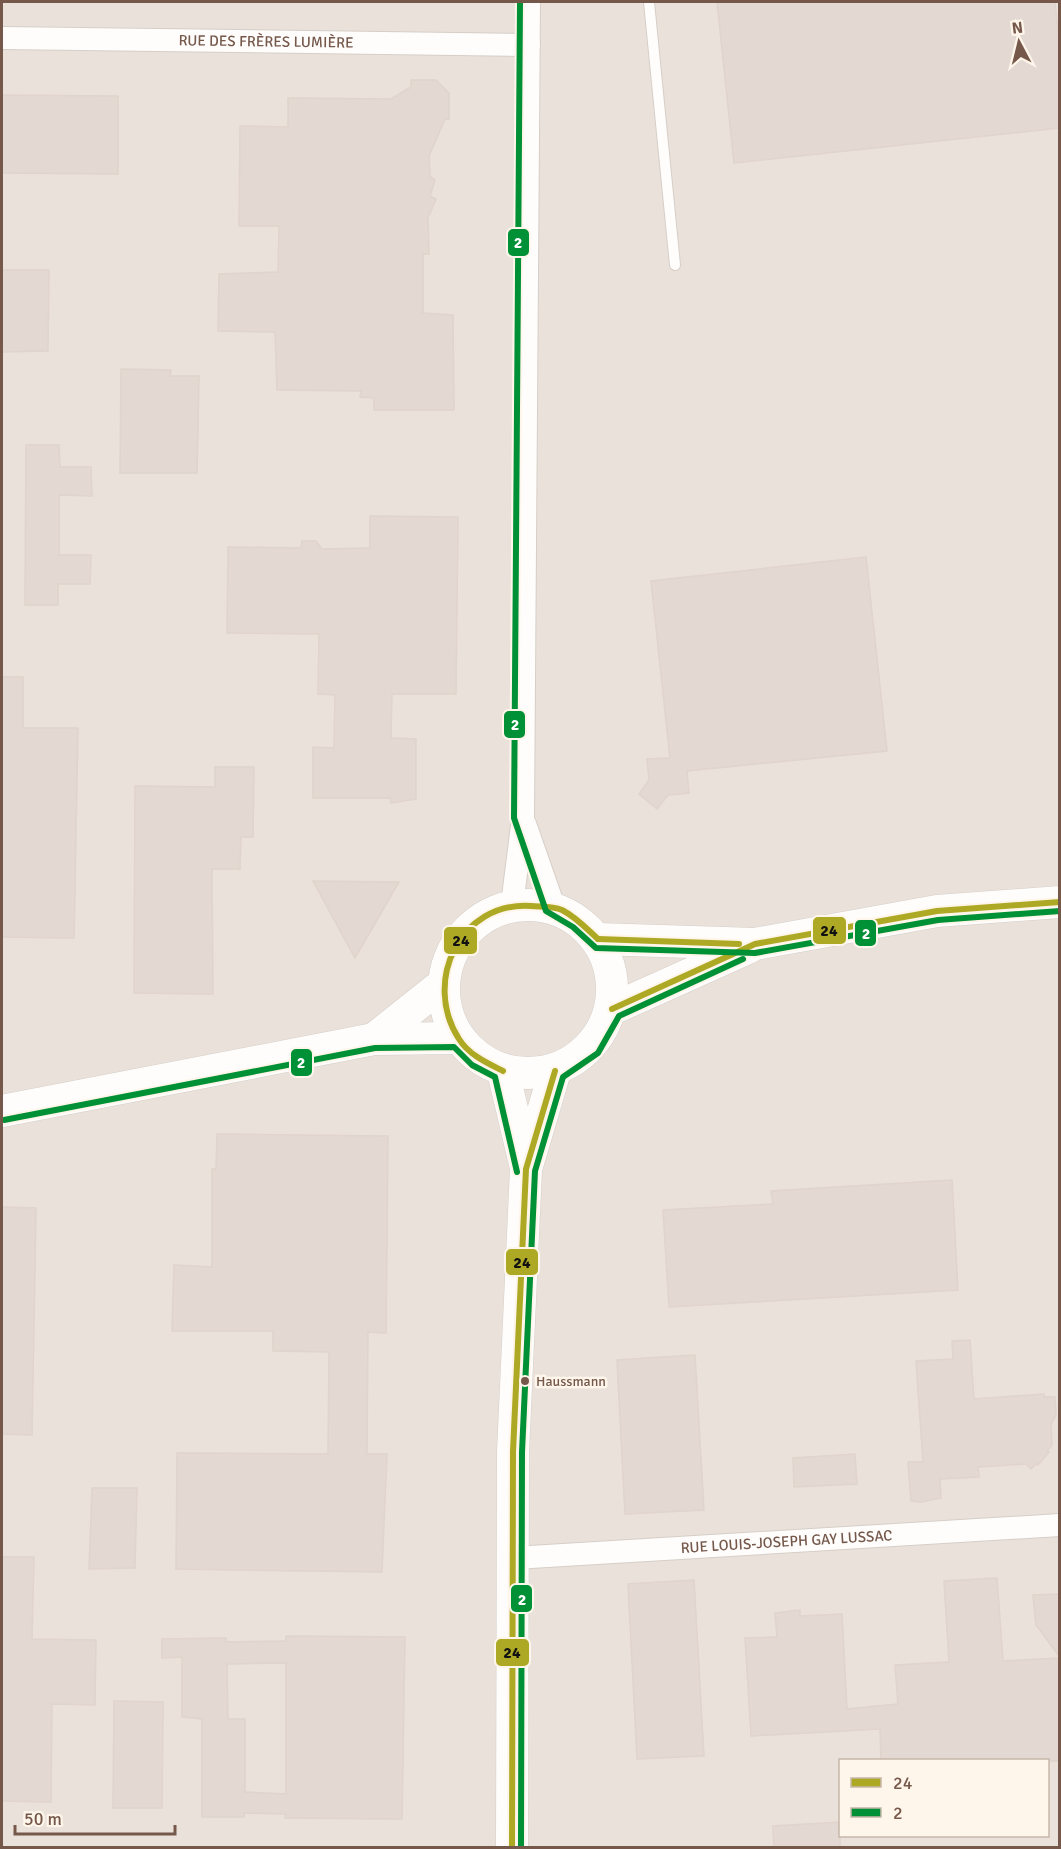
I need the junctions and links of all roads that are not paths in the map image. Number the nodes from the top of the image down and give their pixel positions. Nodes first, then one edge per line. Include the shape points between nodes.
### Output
1 (529, 2) edge
2 (650, 2) edge
3 (2, 38) edge
4 (529, 45) junction
5 (675, 265) dead end
6 (523, 818) junction
7 (1059, 902) edge
8 (512, 905) junction
9 (554, 907) junction
10 (598, 939) junction
11 (754, 944) junction
12 (443, 984) junction
13 (612, 1009) junction
14 (458, 1038) junction
15 (374, 1039) junction
16 (503, 1071) junction
17 (555, 1071) junction
18 (2, 1111) edge
19 (526, 1168) junction
20 (1059, 1525) edge
21 (514, 1558) junction
22 (512, 1848) edge

1 - 4 street
2 - 5 lane
3 - 4 street, RUE DES FRÈRES LUMIÈRE
4 - 6 street
6 - 8 street
6 - 9 street
7 - 11 main road via 937,911
8 - 9 main road
8 - 12 main road via 486,915 464,932 449,956
9 - 10 main road via 578,920
10 - 11 main road
10 - 13 main road via 612,973
11 - 13 main road
12 - 14 main road via 446,1012
12 - 15 main road
13 - 17 main road via 592,1047
14 - 15 main road
14 - 16 main road via 477,1058
15 - 18 main road
16 - 17 main road
16 - 19 main road
17 - 19 main road
19 - 21 main road via 513,1452
20 - 21 street, RUE LOUIS-JOSEPH GAY LUSSAC
21 - 22 main road

